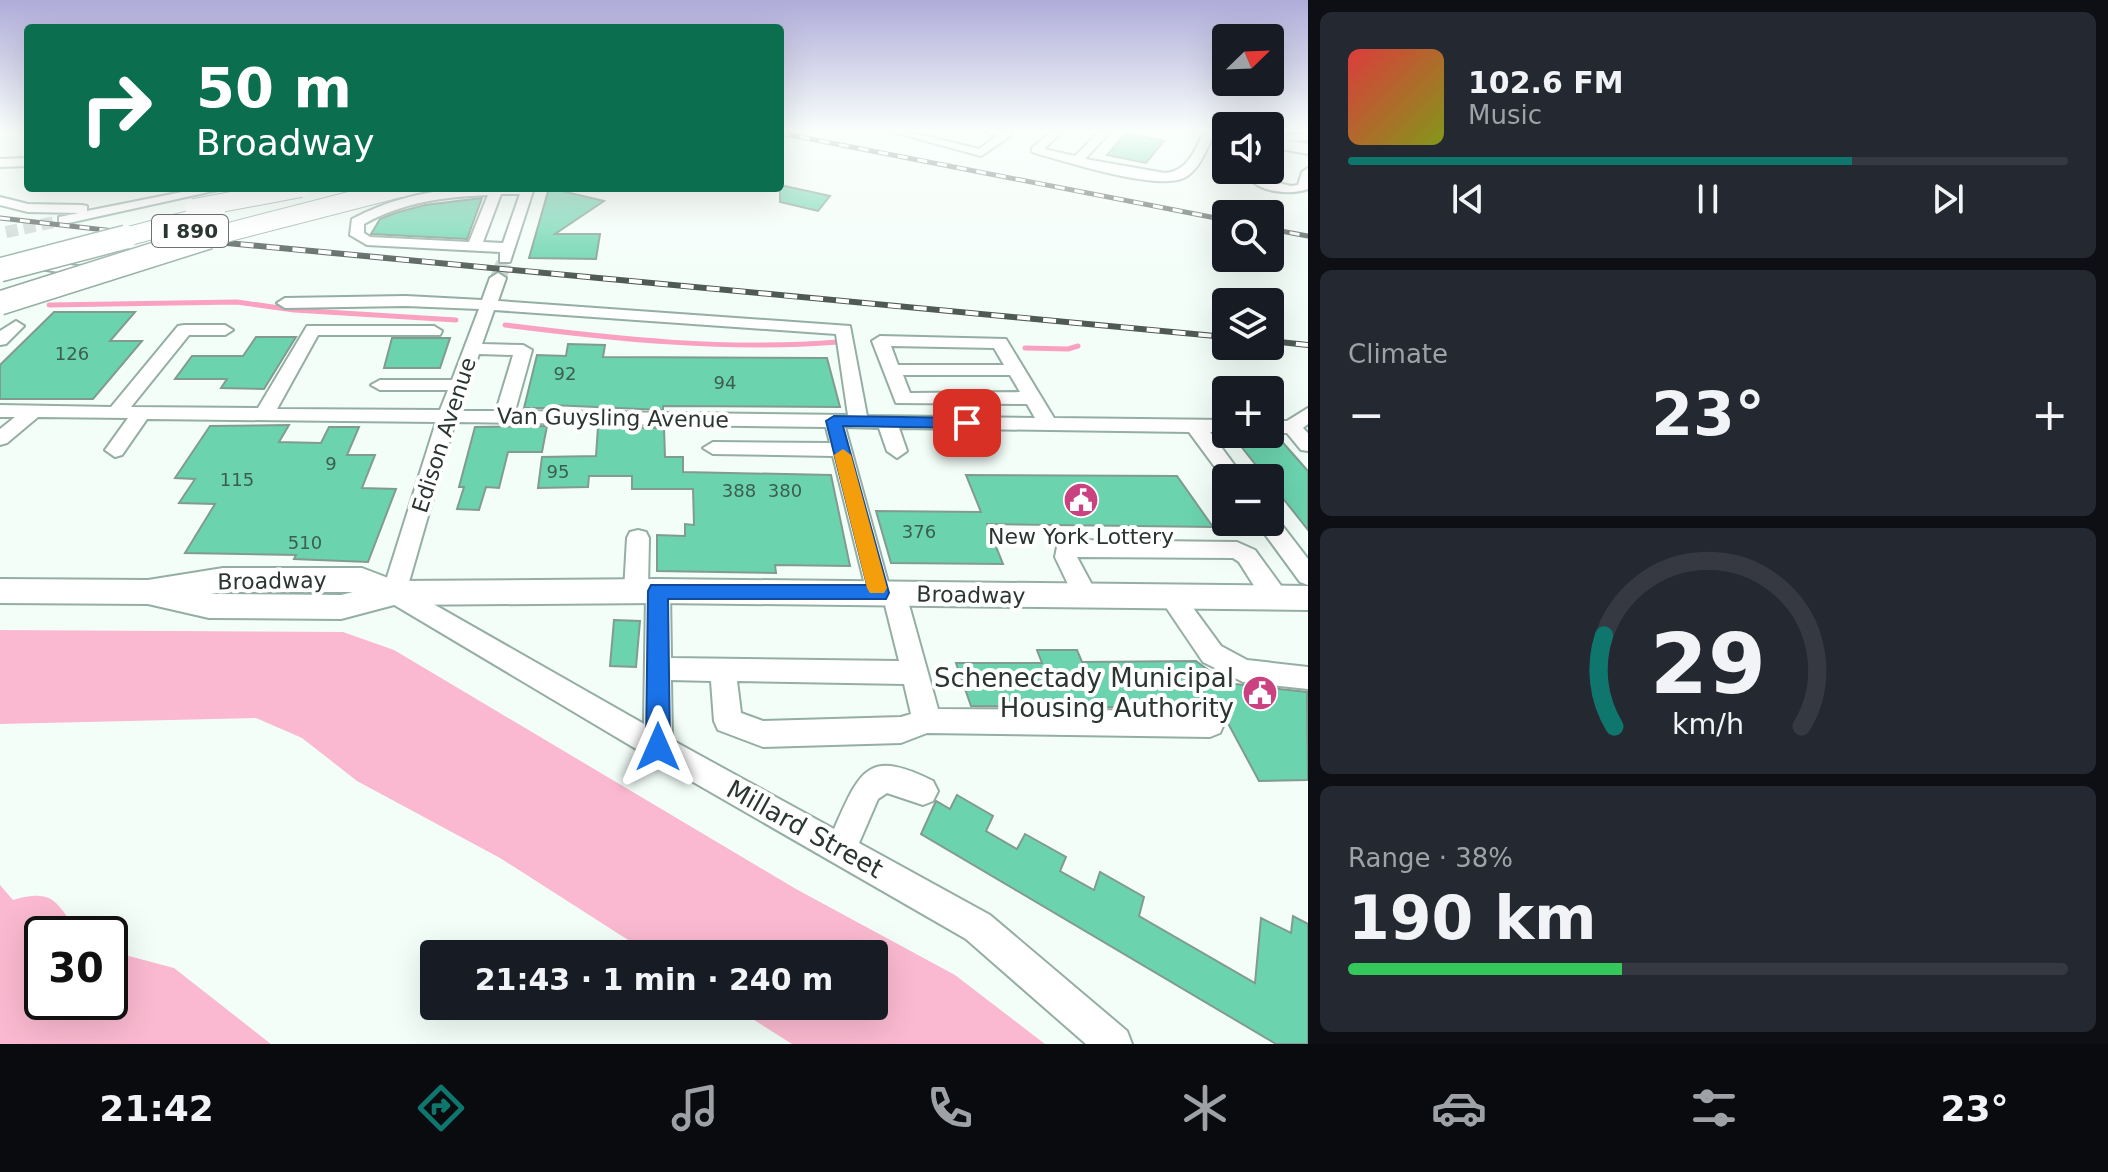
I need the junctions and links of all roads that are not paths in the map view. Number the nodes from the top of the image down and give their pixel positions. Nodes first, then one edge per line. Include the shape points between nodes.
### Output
1 (1305, 181) edge
2 (1267, 184) edge
3 (129, 192) edge
4 (135, 192) edge
5 (194, 192) edge
6 (280, 192) edge
7 (315, 192) edge
8 (365, 192) edge
9 (384, 192) edge
10 (488, 192) edge
11 (496, 192) edge
12 (527, 192) edge
13 (44, 199) dead end
14 (139, 200) junction
15 (0, 201) edge
16 (64, 220) tunnel mouth
17 (474, 247) junction
18 (0, 259) edge
19 (504, 263) junction
20 (0, 270) edge
21 (0, 284) edge
22 (0, 303) edge
23 (285, 303) dead end
24 (488, 306) junction
25 (0, 311) edge
26 (16, 326) dead end
27 (225, 330) dead end
28 (434, 331) dead end
29 (0, 340) edge
30 (472, 349) junction
31 (891, 370) junction
32 (1015, 370) junction
33 (380, 385) dead end
34 (459, 385) junction
35 (1032, 398) junction
36 (0, 411) edge
37 (34, 411) junction
38 (117, 412) junction
39 (142, 412) junction
40 (265, 413) junction
41 (448, 415) junction
42 (504, 416) junction
43 (834, 421) junction
44 (858, 421) junction
45 (1300, 421) edge
46 (887, 422) junction
47 (1048, 424) junction
48 (1195, 426) junction
49 (1212, 426) edge
50 (0, 439) edge
51 (1308, 445) edge
52 (713, 448) dead end
53 (115, 450) dead end
54 (842, 450) junction
55 (897, 451) dead end
56 (1224, 464) edge
57 (1278, 536) edge
58 (638, 538) dead end
59 (1308, 576) edge
60 (0, 591) edge
61 (647, 591) junction
62 (394, 593) junction
63 (886, 594) junction
64 (1086, 596) junction
65 (1171, 597) junction
66 (1293, 598) edge
67 (658, 669) junction
68 (723, 670) junction
69 (915, 673) junction
70 (1308, 678) edge
71 (927, 721) junction
72 (1210, 724) dead end
73 (658, 747) junction
74 (923, 791) dead end
75 (841, 849) junction
76 (1114, 1044) edge

1 - 2 street via 1303,187 1291,190
3 - 13 street via 79,203
4 - 14 street
5 - 14 street
6 - 18 highway, bridge via 178,212
7 - 20 highway, I 890, bridge
8 - 21 highway, I 890, bridge via 161,238
9 - 22 highway, bridge via 208,237
10 - 17 street via 413,201 374,211 357,222 357,235 367,241
11 - 17 street
12 - 19 street, Edison Avenue
14 - 15 street via 65,210
14 - 16 street
17 - 19 street
18 - 25 street via 106,275
19 - 24 street, Edison Avenue
23 - 24 street
24 - 30 street, Edison Avenue
24 - 44 street via 844,330
26 - 29 street
27 - 38 street via 184,330
28 - 40 street via 313,330
30 - 34 street, Edison Avenue
30 - 42 street via 523,350
31 - 32 street
31 - 32 street via 880,341 1000,343
31 - 35 street via 903,399
32 - 35 street
33 - 34 street
34 - 41 street, Edison Avenue
35 - 47 street
36 - 37 street, Van Guysling Avenue
37 - 38 street, Van Guysling Avenue
37 - 50 street
38 - 39 street, Van Guysling Avenue
39 - 40 street, Van Guysling Avenue
39 - 53 street
40 - 41 street, Van Guysling Avenue
41 - 42 street, Van Guysling Avenue
41 - 62 street, Edison Avenue
42 - 43 street, Van Guysling Avenue
43 - 44 street, Van Guysling Avenue
43 - 54 street
44 - 46 street, Van Guysling Avenue
45 - 51 street
46 - 47 street, Van Guysling Avenue
46 - 55 street
47 - 48 street, Van Guysling Avenue
48 - 49 street, Van Guysling Avenue
48 - 56 street
52 - 54 street
54 - 63 street
57 - 59 street
58 - 61 street
60 - 62 main road, Broadway via 148,592 238,607 341,607
61 - 62 main road, Broadway
61 - 63 main road, Broadway
61 - 67 street
62 - 73 street, Millard Street
63 - 64 main road, Broadway
63 - 69 street
64 - 65 main road, Broadway
64 - 66 street via 1066,548 1237,550
65 - 66 main road, Broadway
65 - 70 street via 1212,654 1243,671
67 - 68 street
67 - 73 street
68 - 69 street
68 - 71 street via 728,721 763,734 901,730
69 - 71 street
71 - 72 street
73 - 75 street, Millard Street
74 - 75 street via 884,778 867,789
75 - 76 street, Millard Street via 978,927

